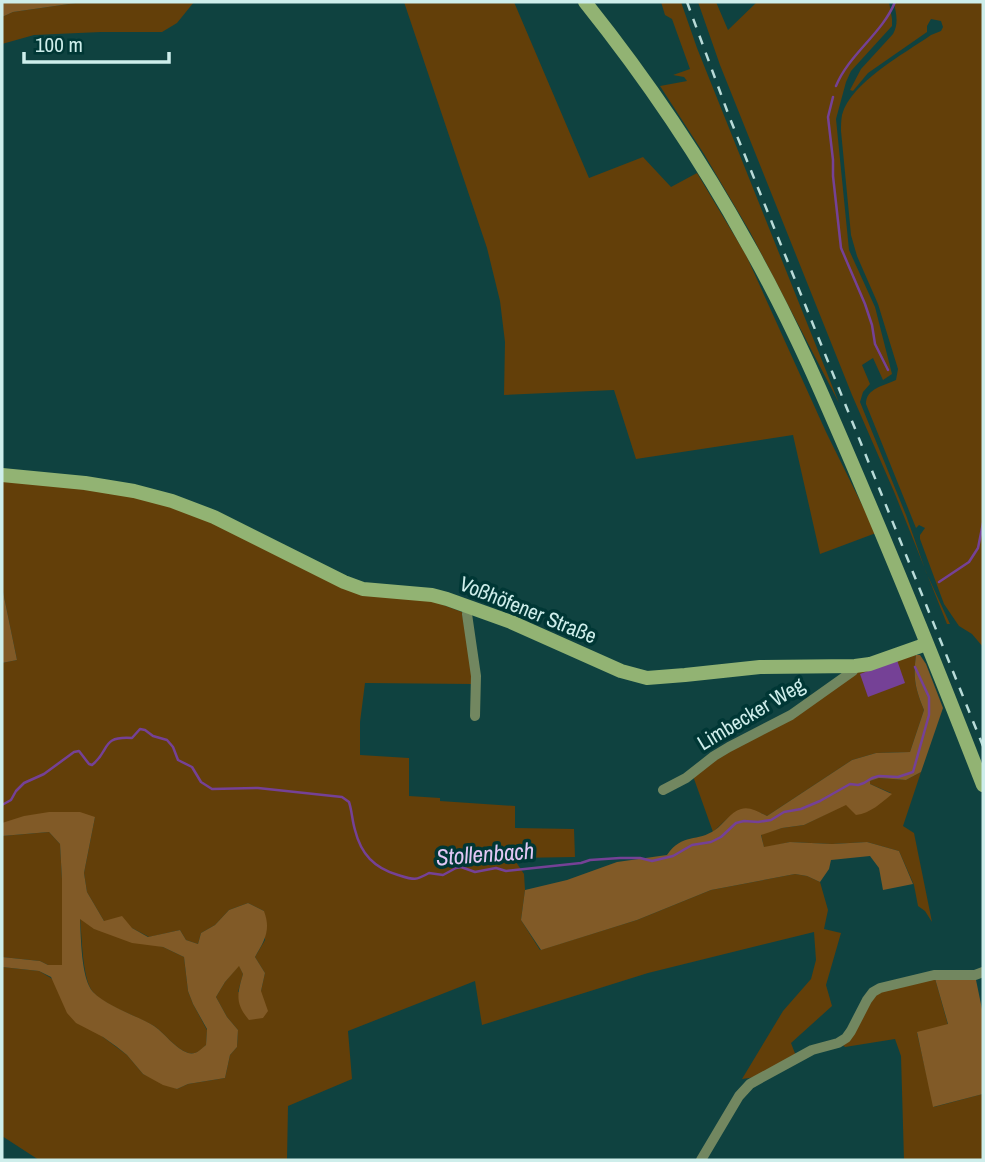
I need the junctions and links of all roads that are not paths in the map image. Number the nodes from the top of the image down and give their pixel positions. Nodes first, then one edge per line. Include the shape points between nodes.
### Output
1 (585, 2) edge
2 (2, 475) edge
3 (468, 606) junction
4 (926, 642) junction
5 (855, 666) junction
6 (475, 716) dead end
7 (983, 785) edge
8 (663, 790) dead end
9 (983, 972) edge
10 (701, 1160) edge

1 - 4 street via 667,114 748,243 830,411
2 - 3 street, Voßhöfener Straße via 85,483 172,501 363,589 432,595
3 - 5 street, Voßhöfener Straße via 647,678 760,667
3 - 6 street via 476,676
4 - 5 street, Voßhöfener Straße
4 - 7 street
5 - 8 street, Limbecker Weg via 791,715 729,747
9 - 10 street via 934,975 873,992 846,1038 812,1050 750,1084 738,1096

